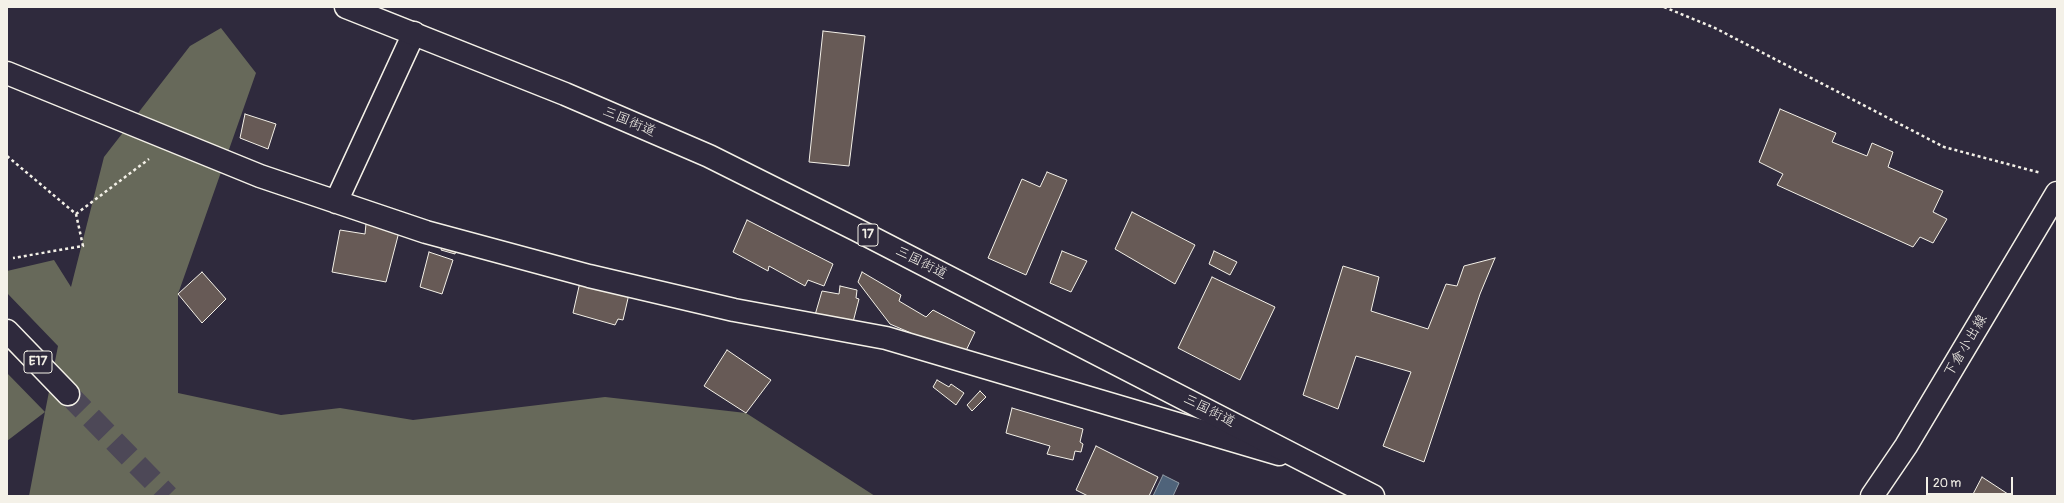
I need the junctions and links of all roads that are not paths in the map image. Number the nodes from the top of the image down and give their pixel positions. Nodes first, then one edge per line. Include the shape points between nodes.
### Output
1 (346, 7) edge
2 (414, 32) junction
3 (7, 73) edge
4 (2057, 193) edge
5 (336, 202) junction
6 (7, 331) edge
7 (68, 394) tunnel mouth
8 (1309, 463) junction
9 (1374, 496) edge
10 (1872, 496) edge

1 - 2 main road, 三国街道 / 17
2 - 5 main road
2 - 8 main road, 三国街道 / 17 via 709,156 864,233
3 - 5 main road via 260,176
4 - 10 main road, 下倉小出線 via 1906,446
5 - 8 main road via 426,232 589,276 734,310 886,338
6 - 7 main road, E17
8 - 9 main road, 三国街道 / 17

